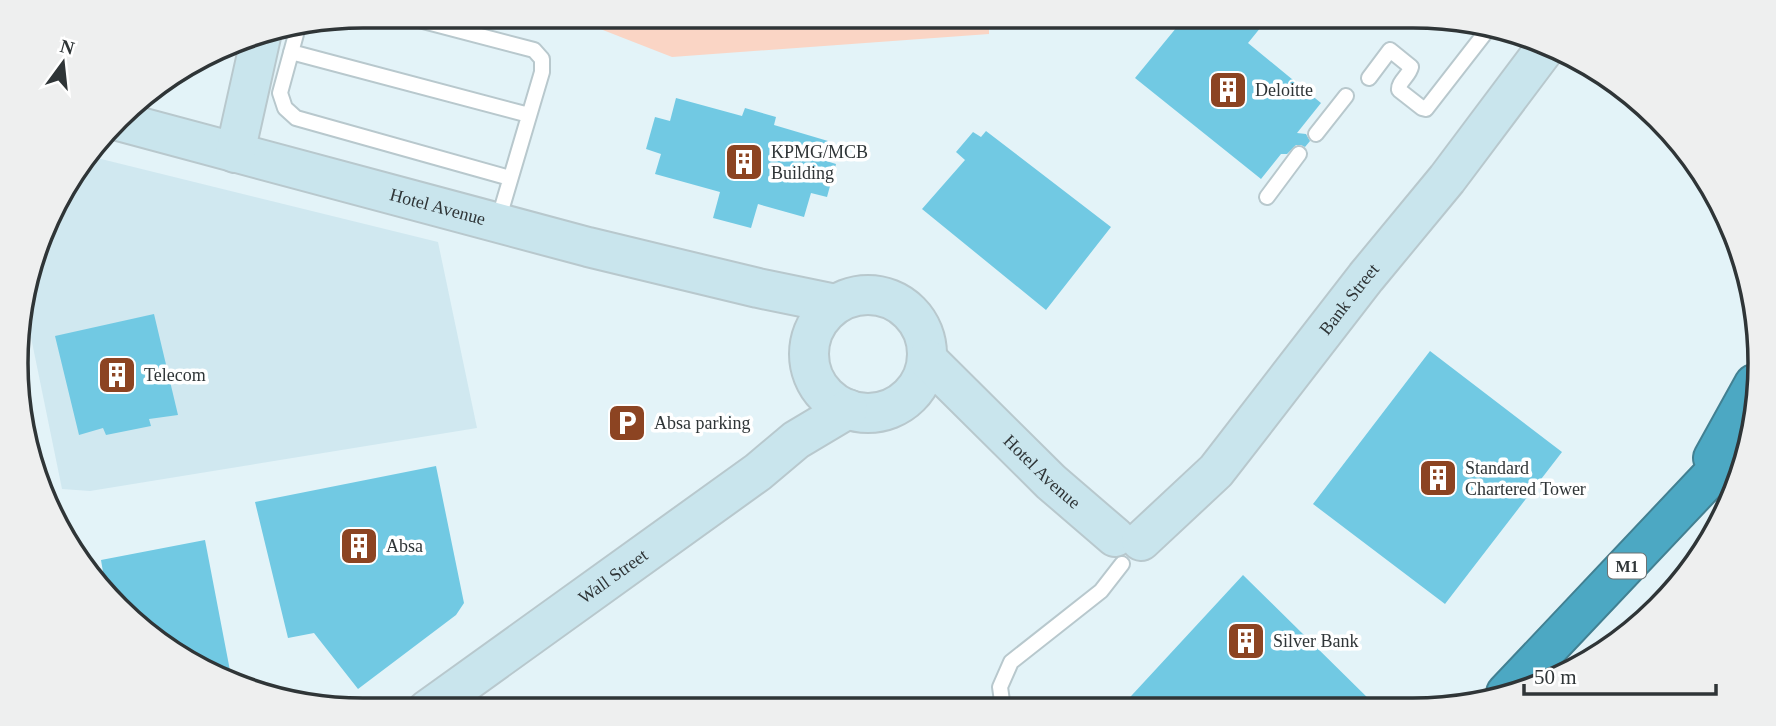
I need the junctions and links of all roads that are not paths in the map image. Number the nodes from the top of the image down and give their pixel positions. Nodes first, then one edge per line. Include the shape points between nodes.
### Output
1 (450, 28) edge
2 (1483, 35) edge
3 (277, 42) edge
4 (1541, 54) edge
5 (1369, 78) dead end
6 (1346, 96) dead end
7 (529, 115) junction
8 (128, 124) edge
9 (1316, 134) dead end
10 (235, 153) junction
11 (1299, 154) dead end
12 (510, 178) junction
13 (1267, 197) dead end
14 (497, 222) junction
15 (758, 288) junction
16 (836, 304) junction
17 (809, 351) junction
18 (927, 359) junction
19 (833, 398) junction
20 (1746, 399) edge
21 (900, 403) junction
22 (974, 404) junction
23 (1737, 448) edge
24 (1692, 496) junction
25 (1126, 547) junction
26 (1517, 681) edge
27 (444, 698) edge
28 (1002, 698) edge

1 - 7 lane via 534,50 542,59 542,72
2 - 5 lane via 1426,109 1399,90 1411,67 1390,50
3 - 7 lane
3 - 10 street
3 - 12 lane via 280,93 285,108 296,118
4 - 25 street, Bank Street via 1216,471
6 - 9 lane
7 - 12 lane
8 - 10 street, Hotel Avenue
10 - 14 street, Hotel Avenue
11 - 13 lane
12 - 14 lane
14 - 15 street, Hotel Avenue
15 - 16 street, Hotel Avenue
15 - 17 street
16 - 17 street via 822,316
16 - 18 street via 872,294 890,299 919,323
17 - 19 street via 811,370
18 - 21 street via 914,391
18 - 22 street, Hotel Avenue
19 - 21 street via 866,412
19 - 27 street, Wall Street via 796,440 758,472
20 - 24 highway
21 - 22 street
22 - 25 street, Hotel Avenue via 1051,482
23 - 24 highway, M1
24 - 26 highway, M1
25 - 28 lane via 1101,591 1011,662 1000,687

